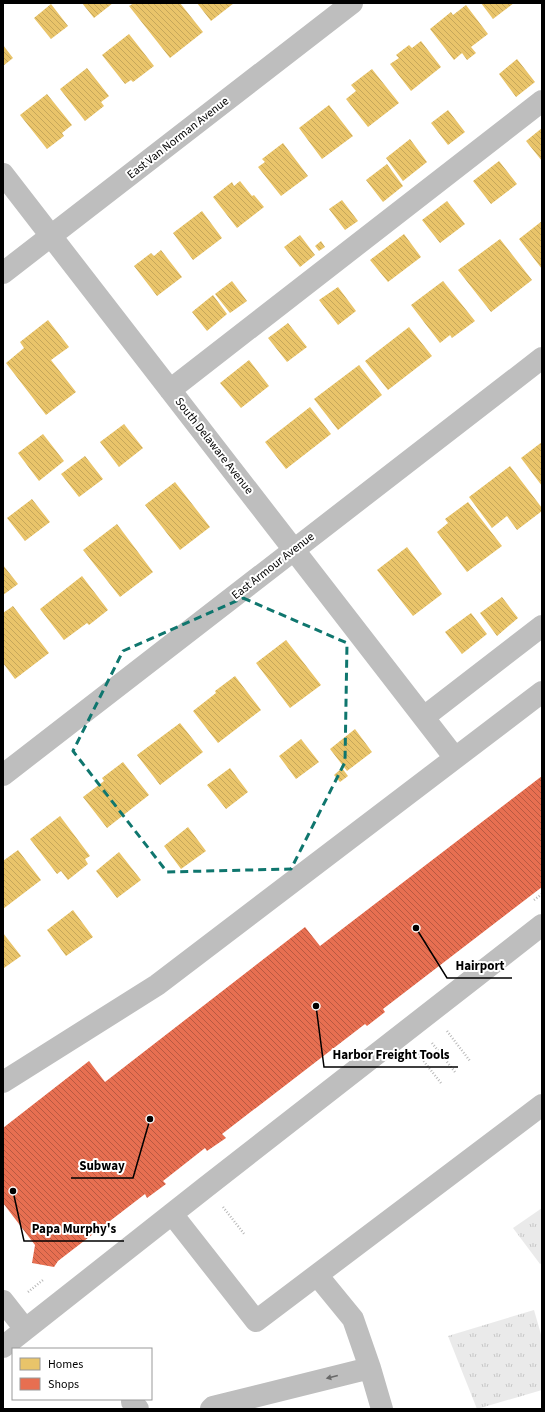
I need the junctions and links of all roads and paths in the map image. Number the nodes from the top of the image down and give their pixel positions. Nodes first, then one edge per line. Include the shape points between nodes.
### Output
1 (352, 3) edge
2 (542, 101) edge
3 (3, 174) edge
4 (51, 236) junction
5 (3, 274) edge
6 (542, 358) edge
7 (170, 390) junction
8 (294, 550) junction
9 (542, 626) edge
10 (542, 692) edge
11 (424, 717) junction
12 (456, 758) junction
13 (3, 775) edge
14 (542, 925) edge
15 (445, 1030) dead end
16 (430, 1041) dead end
17 (416, 1052) dead end
18 (470, 1061) dead end
19 (456, 1072) dead end
20 (3, 1082) edge
21 (441, 1083) dead end
22 (542, 1105) edge
23 (221, 1206) dead end
24 (172, 1214) junction
25 (245, 1234) dead end
26 (317, 1275) junction
27 (3, 1301) edge
28 (25, 1329) junction
29 (3, 1347) edge
30 (370, 1368) junction
31 (211, 1409) edge
32 (382, 1409) edge

1 - 4 street, East Van Norman Avenue
2 - 7 street
3 - 4 street, South Delaware Avenue
4 - 5 street, East Van Norman Avenue
4 - 7 street, South Delaware Avenue
6 - 8 street, East Armour Avenue
7 - 8 street, South Delaware Avenue
8 - 11 street, South Delaware Avenue
8 - 13 street, East Armour Avenue
9 - 11 street
10 - 12 street
11 - 12 street, South Delaware Avenue
12 - 20 street via 157,985
14 - 24 street
15 - 18 path
16 - 19 path
17 - 21 path
22 - 26 street
23 - 25 path
24 - 26 street via 256,1321
24 - 28 street
26 - 30 street via 353,1318
27 - 28 street
28 - 29 street
30 -> 31 street
30 - 32 street

